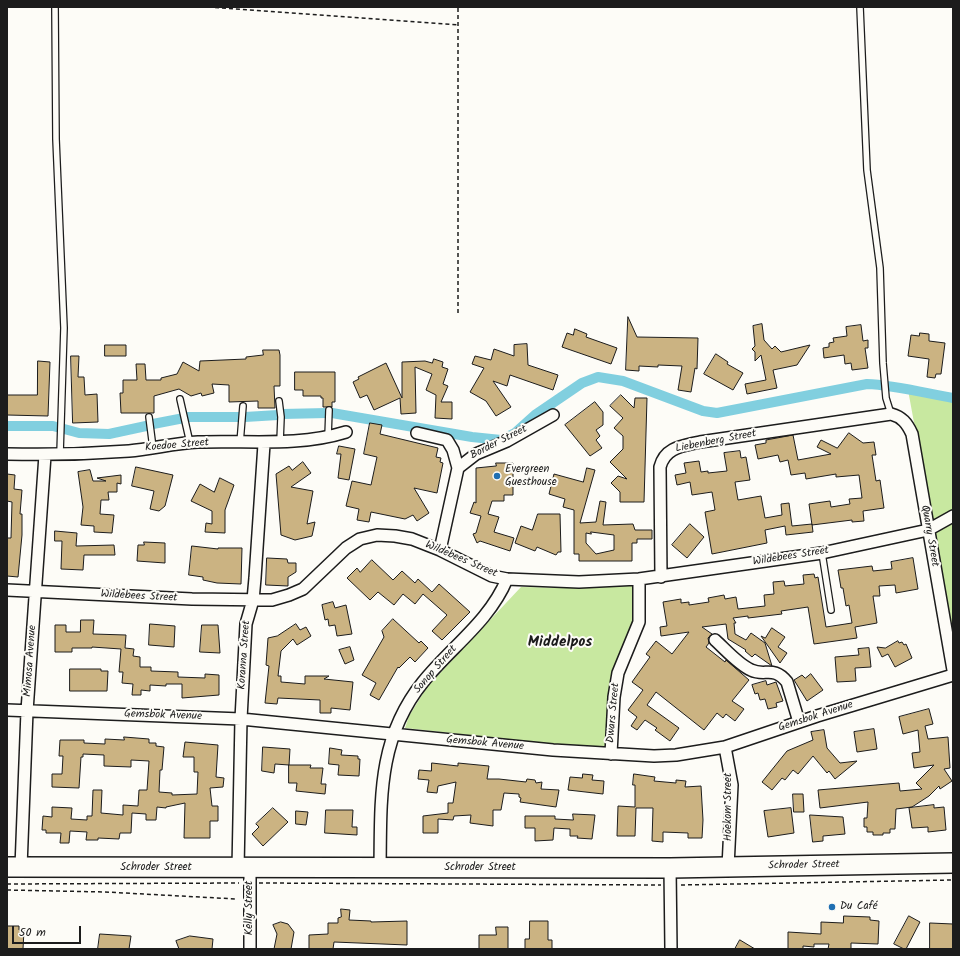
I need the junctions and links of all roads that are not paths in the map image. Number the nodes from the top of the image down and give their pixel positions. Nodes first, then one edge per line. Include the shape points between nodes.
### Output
1 (54, 7) edge
2 (860, 7) edge
3 (180, 399) dead end
4 (279, 401) dead end
5 (243, 406) dead end
6 (329, 410) dead end
7 (891, 414) junction
8 (553, 416) dead end
9 (149, 417) dead end
10 (346, 432) dead end
11 (417, 433) dead end
12 (328, 437) junction
13 (280, 442) junction
14 (190, 443) junction
15 (240, 443) junction
16 (264, 444) junction
17 (153, 448) junction
18 (7, 454) edge
19 (60, 454) junction
20 (45, 455) junction
21 (458, 468) junction
22 (953, 516) edge
23 (928, 530) junction
24 (440, 550) junction
25 (822, 553) junction
26 (661, 577) junction
27 (507, 579) junction
28 (639, 579) junction
29 (7, 590) edge
30 (36, 592) junction
31 (253, 600) junction
32 (831, 610) dead end
33 (715, 640) dead end
34 (953, 670) edge
35 (953, 675) edge
36 (7, 710) edge
37 (27, 711) junction
38 (241, 719) junction
39 (799, 722) junction
40 (393, 735) junction
41 (725, 747) junction
42 (611, 754) junction
43 (953, 864) edge
44 (14, 867) edge
45 (728, 867) junction
46 (380, 868) junction
47 (246, 873) junction
48 (670, 877) junction
49 (250, 949) edge
50 (671, 949) edge

1 - 19 lane via 56,139 64,328
2 - 7 lane via 867,170 880,268 884,380
3 - 14 lane
4 - 13 lane
5 - 15 lane
6 - 12 lane
7 - 23 street, Quarry Street via 900,416 912,434
7 - 26 street, Liebenberg Street via 700,442 670,451 664,456 660,467
8 - 21 street, Border Street via 507,441 476,454
9 - 17 lane
10 - 12 street, Koedoe Street
11 - 21 street via 446,440 453,450
12 - 13 street, Koedoe Street
13 - 16 street, Koedoe Street
14 - 15 street, Koedoe Street
14 - 17 street, Koedoe Street
15 - 16 street, Koedoe Street
16 - 31 street, Koranna Street
17 - 19 street, Koedoe Street
18 - 20 street, Koedoe Street
19 - 20 street, Koedoe Street
20 - 30 street, Mimosa Avenue
21 - 24 street, Border Street
22 - 23 street, Wildebees Street
23 - 25 street, Wildebees Street
23 - 34 street, Quarry Street
24 - 27 street, Wildebees Street via 487,574
24 - 31 street, Wildebees Street via 412,539 395,536 377,535 360,539 346,548 303,589 272,600
25 - 26 street, Wildebees Street
25 - 32 lane
26 - 28 street, Wildebees Street
27 - 28 street, Wildebees Street via 579,582
27 - 40 street, Sonop Street via 497,600 478,625 423,682 403,713
28 - 42 street, Dwars Street via 639,622 618,673
29 - 30 street, Wildebees Street
30 - 31 street, Wildebees Street
30 - 37 street, Mimosa Avenue
31 - 38 street, Koranna Street via 246,624
33 - 39 street via 751,670 773,672 785,679
35 - 39 street, Gemsbok Avenue
36 - 37 street, Gemsbok Avenue
37 - 38 street, Gemsbok Avenue
37 - 44 street, Mimosa Avenue
38 - 40 street, Gemsbok Avenue
38 - 47 street, Koranna Street
39 - 41 street, Gemsbok Avenue
40 - 42 street, Gemsbok Avenue
40 - 46 street, Sonop Street via 385,759
41 - 42 street, Gemsbok Avenue via 676,755
41 - 45 street, Hoekom Street via 732,785
43 - 45 highway, Schroder Street
44 - 47 highway, Schroder Street
45 - 48 highway, Schroder Street
46 - 47 highway, Schroder Street
46 - 48 highway, Schroder Street
47 - 49 street, Kelly Street
48 - 50 street

